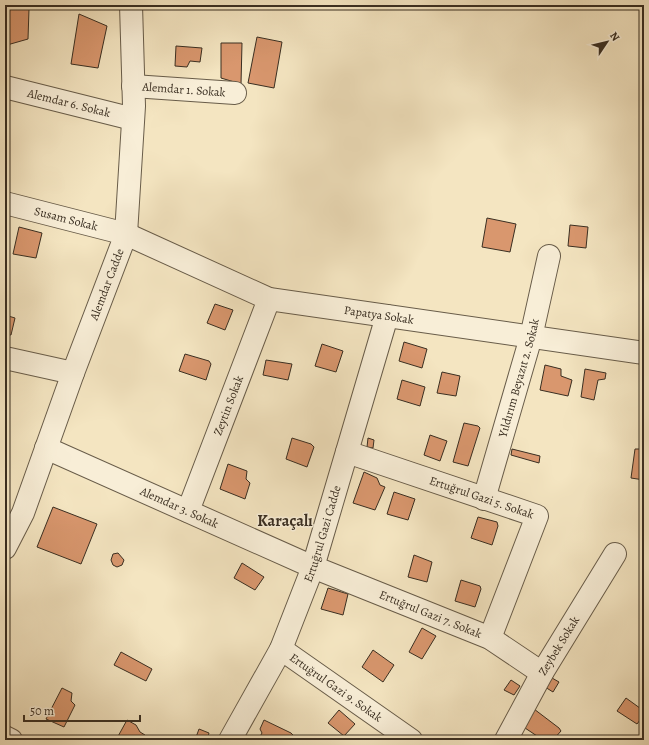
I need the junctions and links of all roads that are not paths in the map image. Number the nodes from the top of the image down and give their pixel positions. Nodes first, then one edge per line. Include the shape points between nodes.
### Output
1 (131, 5) edge
2 (133, 86) junction
3 (5, 87) edge
4 (235, 92) dead end
5 (133, 119) junction
6 (5, 203) edge
7 (126, 234) junction
8 (549, 256) dead end
9 (269, 299) junction
10 (387, 316) junction
11 (530, 337) junction
12 (644, 353) edge
13 (5, 358) edge
14 (73, 373) junction
15 (46, 448) junction
16 (347, 452) junction
17 (484, 498) junction
18 (14, 511) edge
19 (188, 511) junction
20 (5, 548) edge
21 (616, 554) dead end
22 (313, 567) junction
23 (490, 638) junction
24 (281, 649) junction
25 (542, 673) junction
26 (5, 737) edge
27 (11, 740) edge
28 (230, 740) edge
29 (411, 740) edge
30 (506, 740) edge

1 - 2 street, Alemdar Cadde
2 - 4 street, Alemdar 1. Sokak
2 - 5 street, Alemdar Cadde
3 - 5 street, Alemdar 6. Sokak
5 - 7 street, Alemdar Cadde
6 - 7 street, Susam Sokak
7 - 9 street, Papatya Sokak
7 - 14 street, Alemdar Cadde
8 - 11 street, Yıldırım Beyazıt 2. Sokak
9 - 10 street, Papatya Sokak
9 - 19 street, Zeytin Sokak
10 - 11 street, Papatya Sokak
10 - 16 street, Ertuğrul Gazi Cadde
11 - 12 street, Papatya Sokak
11 - 17 street, Yıldırım Beyazıt 2. Sokak
13 - 14 street
14 - 15 street, Alemdar Cadde
15 - 18 street, Alemdar Cadde
15 - 19 street, Alemdar 3. Sokak
16 - 17 street, Ertuğrul Gazi 5. Sokak
16 - 22 street, Ertuğrul Gazi Cadde
17 - 23 street, Ertuğrul Gazi 5. Sokak via 537,516
18 - 20 street, Alemdar Cadde
19 - 22 street, Alemdar 3. Sokak
21 - 25 street, Zeybek Sokak
22 - 23 street, Ertuğrul Gazi 7. Sokak
22 - 24 street, Ertuğrul Gazi Cadde
23 - 25 street, Ertuğrul Gazi 7. Sokak
24 - 28 street, Ertuğrul Gazi Cadde
24 - 29 street, Ertuğrul Gazi 9. Sokak
25 - 30 street, Zeybek Sokak
26 - 27 street

